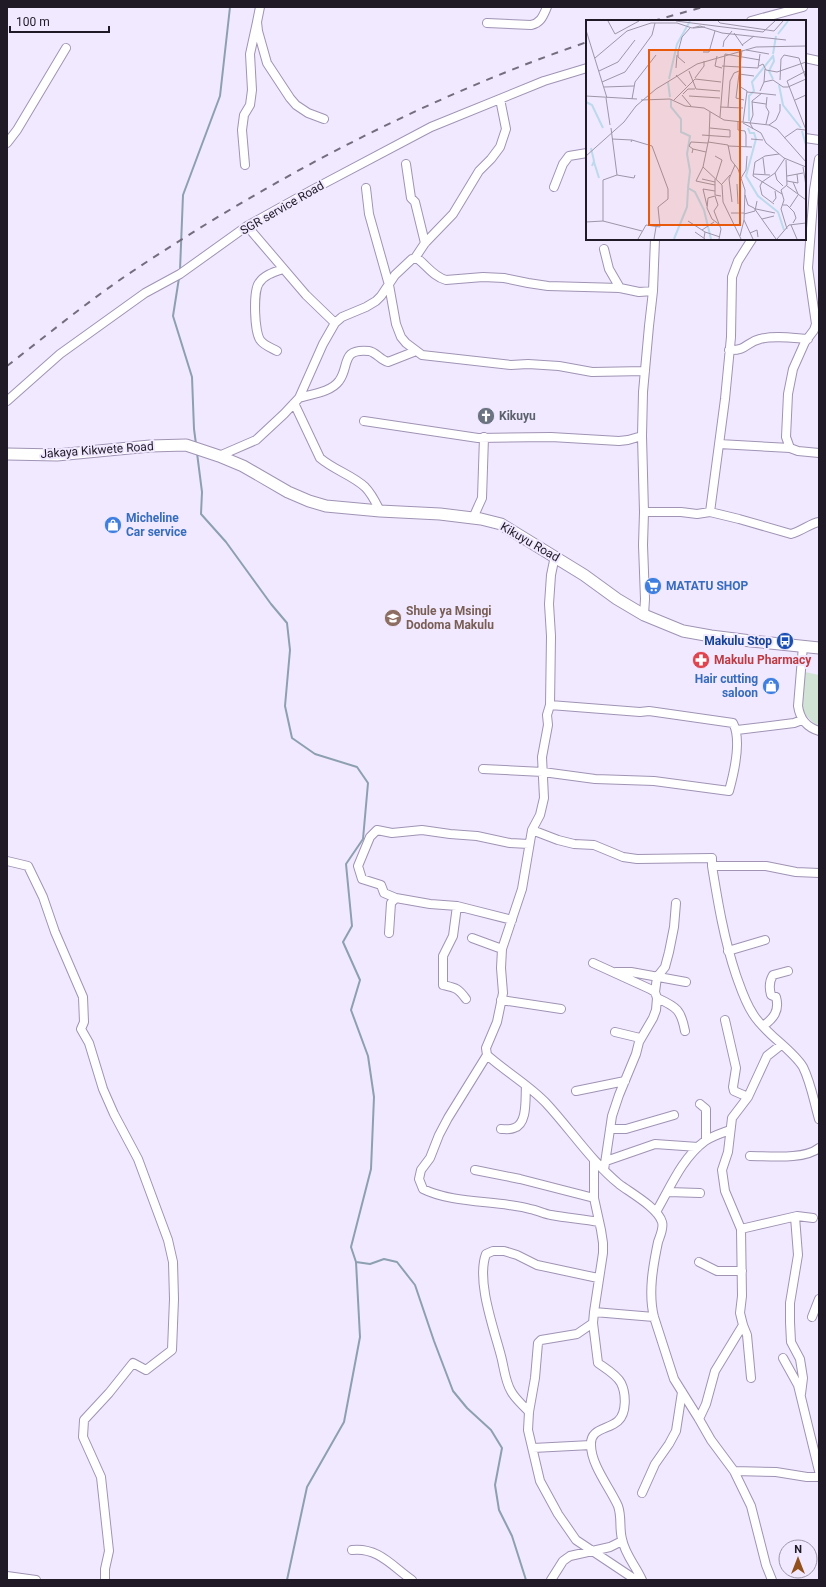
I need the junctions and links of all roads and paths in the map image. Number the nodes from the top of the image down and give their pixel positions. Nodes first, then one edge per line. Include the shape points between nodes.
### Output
1 (260, 7) edge
2 (547, 7) edge
3 (803, 7) edge
4 (755, 20) edge
5 (257, 22) junction
6 (487, 23) dead end
7 (66, 48) dead end
8 (806, 58) edge
9 (819, 61) edge
10 (586, 68) edge
11 (500, 99) junction
12 (324, 118) dead end
13 (806, 138) edge
14 (819, 140) edge
15 (7, 143) edge
16 (586, 153) edge
17 (819, 159) edge
18 (245, 164) dead end
19 (406, 164) dead end
20 (554, 187) dead end
21 (366, 188) dead end
22 (814, 190) junction
23 (806, 194) edge
24 (815, 214) edge
25 (247, 226) junction
26 (655, 240) edge
27 (751, 240) edge
28 (425, 243) junction
29 (604, 249) dead end
30 (415, 258) junction
31 (283, 269) junction
32 (389, 285) junction
33 (620, 288) junction
34 (653, 291) junction
35 (335, 323) junction
36 (817, 324) edge
37 (808, 339) junction
38 (416, 350) junction
39 (729, 350) junction
40 (277, 351) dead end
41 (645, 371) junction
42 (7, 401) edge
43 (297, 401) junction
44 (364, 421) dead end
45 (642, 436) junction
46 (484, 438) junction
47 (719, 444) junction
48 (186, 445) joint
49 (790, 448) junction
50 (819, 453) edge
51 (7, 454) edge
52 (219, 456) junction
53 (380, 511) junction
54 (644, 512) junction
55 (710, 512) junction
56 (473, 518) junction
57 (819, 522) edge
58 (555, 556) junction
59 (644, 615) junction
60 (803, 646) junction
61 (819, 648) edge
62 (550, 705) junction
63 (802, 720) junction
64 (737, 730) junction
65 (819, 731) edge
66 (483, 770) dead end
67 (543, 772) junction
68 (532, 830) junction
69 (529, 844) junction
70 (7, 861) edge
71 (712, 866) junction
72 (819, 873) edge
73 (396, 898) junction
74 (676, 903) dead end
75 (457, 906) junction
76 (512, 920) junction
77 (389, 933) dead end
78 (472, 938) dead end
79 (765, 940) dead end
80 (502, 949) junction
81 (728, 951) junction
82 (593, 964) dead end
83 (788, 971) dead end
84 (613, 972) junction
85 (657, 977) junction
86 (686, 982) dead end
87 (656, 995) junction
88 (466, 999) dead end
89 (501, 1000) junction
90 (561, 1009) dead end
91 (725, 1020) dead end
92 (763, 1026) junction
93 (685, 1031) dead end
94 (615, 1032) dead end
95 (640, 1038) junction
96 (781, 1045) junction
97 (487, 1055) junction
98 (625, 1081) junction
99 (526, 1086) junction
100 (576, 1091) dead end
101 (748, 1097) junction
102 (700, 1104) dead end
103 (674, 1115) dead end
104 (819, 1119) edge
105 (501, 1129) dead end
106 (610, 1129) junction
107 (730, 1130) junction
108 (706, 1140) junction
109 (698, 1147) junction
110 (819, 1148) edge
111 (750, 1156) dead end
112 (594, 1161) junction
113 (606, 1161) junction
114 (475, 1170) dead end
115 (604, 1170) junction
116 (668, 1192) junction
117 (700, 1193) dead end
118 (594, 1198) junction
119 (656, 1212) junction
120 (795, 1217) junction
121 (813, 1218) dead end
122 (599, 1222) junction
123 (741, 1229) junction
124 (699, 1262) dead end
125 (742, 1271) junction
126 (598, 1278) junction
127 (819, 1299) edge
128 (594, 1312) junction
129 (654, 1317) junction
130 (812, 1317) dead end
131 (593, 1323) junction
132 (743, 1324) junction
133 (783, 1358) dead end
134 (751, 1378) dead end
135 (682, 1392) junction
136 (801, 1394) junction
137 (529, 1412) junction
138 (699, 1419) junction
139 (590, 1445) junction
140 (533, 1448) junction
141 (734, 1471) junction
142 (819, 1471) edge
143 (819, 1476) edge
144 (642, 1493) dead end
145 (622, 1541) junction
146 (352, 1550) dead end
147 (591, 1551) junction
148 (7, 1576) edge
149 (36, 1580) edge
150 (105, 1580) edge
151 (412, 1580) edge
152 (551, 1580) edge
153 (636, 1580) edge
154 (642, 1580) edge
155 (772, 1580) edge

1 - 5 street
2 - 6 street via 543,18 537,24
3 - 4 street
5 - 12 street via 267,63 290,98 301,109
5 - 18 street via 250,54 252,90 242,130
7 - 15 street
8 - 9 street
10 - 11 street, SGR service Road via 544,81
11 - 25 street, SGR service Road via 431,127
11 - 28 street via 506,129 500,147 479,171 453,214
13 - 14 street
16 - 20 street via 568,156
17 - 22 street
19 - 28 street via 411,198 416,202
21 - 32 street via 369,214
22 - 23 street
22 - 24 street
24 - 36 street via 808,268
25 - 31 street
25 - 42 street, SGR service Road via 180,274 145,293 66,350
26 - 34 street
27 - 39 street via 738,261 732,277
28 - 30 street
29 - 33 street via 609,269
30 - 32 street via 405,264
30 - 33 street via 441,279 446,280 483,277 548,286
31 - 35 street
31 - 40 street via 264,277 255,292 257,334 260,341
32 - 35 street via 372,304 346,315
32 - 38 street via 401,337
33 - 34 street via 639,292
34 - 41 street
35 - 43 street
36 - 37 street
37 - 39 street via 760,339 739,350
37 - 49 street via 793,369 788,394 786,437
38 - 41 street via 428,356 511,365 559,366 592,372
38 - 43 street via 388,362 372,352 353,353 346,361 340,380 324,391
39 - 47 street
41 - 45 street
43 - 52 street via 256,440
43 - 53 street via 320,458 364,486
44 - 46 street
45 - 46 street via 618,441 551,437
45 - 54 street
46 - 56 street via 482,498
47 - 49 street
47 - 55 street
48 - 51 main road, Jakaya Kikwete Road via 56,455
48 - 52 main road, Kikuyu Road
49 - 50 street
52 - 53 main road, Kikuyu Road via 243,466 309,502
53 - 56 main road, Kikuyu Road
54 - 55 street
54 - 59 street
55 - 57 street via 792,534
56 - 58 main road, Kikuyu Road via 502,524
58 - 59 main road, Kikuyu Road
58 - 62 street via 549,604
59 - 60 main road, Kikuyu Road via 683,630 711,636
60 - 61 main road, Kikuyu Road
60 - 63 street via 798,706
62 - 64 street via 649,711 725,721 733,723
62 - 67 street via 542,757
63 - 64 street
63 - 65 street
64 - 67 street via 738,738 729,791 654,781 595,779
66 - 67 street
67 - 68 street via 544,798 540,815
68 - 69 street
68 - 71 street via 574,844 594,845 624,857 712,858
69 - 73 street via 422,830 392,833 377,830 370,837 358,866 362,879 382,886 384,893
69 - 76 street via 522,889
70 - 150 street via 28,866 43,897 83,997 84,1022 81,1029 90,1043 106,1095 138,1159 168,1240 173,1262 172,1350 146,1370 133,1363 110,1393 84,1420 83,1437 101,1477 103,1492 109,1551
71 - 72 street via 766,866 796,872
71 - 81 street
73 - 75 street
73 - 77 street via 391,904
74 - 85 street via 674,927 665,967
75 - 76 street
75 - 88 street via 453,936 443,956 443,985 454,987
76 - 80 street
78 - 80 street
79 - 81 street
80 - 89 street
81 - 92 street via 745,1000
82 - 84 street
83 - 92 street via 773,975 771,978 770,992 777,1000 776,1014
84 - 85 street via 631,972
84 - 87 street
85 - 86 street
85 - 87 street
87 - 93 street via 676,1008 682,1016
87 - 95 street via 658,1004 653,1018
89 - 90 street
89 - 97 street via 497,1022 486,1048
91 - 101 street via 736,1068 734,1091
92 - 96 street
94 - 95 street
95 - 98 street
96 - 101 street via 767,1056
96 - 104 street via 802,1066
97 - 99 street
97 - 122 street via 448,1118 430,1158 421,1170 419,1179 422,1189 433,1194
98 - 100 street
98 - 106 street
99 - 105 street via 524,1118 519,1126 513,1129
99 - 112 street via 545,1102
101 - 107 street via 732,1118
102 - 108 street via 706,1109
103 - 106 street via 626,1129
106 - 113 street
107 - 108 street
107 - 123 street via 728,1152 722,1170 725,1191
108 - 109 street
109 - 113 street via 655,1144
109 - 116 street via 681,1168
110 - 111 street via 812,1153 799,1155
112 - 115 street
112 - 118 street
113 - 115 street
114 - 118 street
115 - 119 street
116 - 117 street
116 - 119 street
118 - 122 street
119 - 129 street via 663,1225 651,1292
120 - 121 street
120 - 123 street
120 - 136 street via 798,1255 790,1303 790,1322 791,1342 800,1359 803,1378
122 - 126 street via 602,1253
123 - 125 street
124 - 125 street via 717,1271
125 - 132 street via 740,1313
126 - 128 street
126 - 137 street via 537,1265 504,1251 486,1254 483,1268 488,1307 506,1376 511,1391
127 - 130 street
128 - 129 street
128 - 131 street
129 - 135 street via 674,1379
131 - 137 street via 577,1334 539,1341
131 - 139 street via 598,1363 621,1383 625,1406 618,1421 594,1434
132 - 134 street via 747,1335
132 - 138 street via 715,1370
133 - 136 street via 796,1379
135 - 138 street
135 - 144 street via 676,1431 670,1444 654,1464
136 - 142 street
137 - 140 street via 528,1430
138 - 141 street
139 - 140 street
139 - 145 street via 591,1454 618,1508
140 - 147 street via 540,1481 558,1514 576,1540
141 - 143 street
141 - 155 street via 751,1506
145 - 147 street via 610,1547
145 - 154 street
146 - 151 street via 362,1549 376,1553
147 - 152 street via 570,1556 563,1561
147 - 153 street
148 - 149 street

